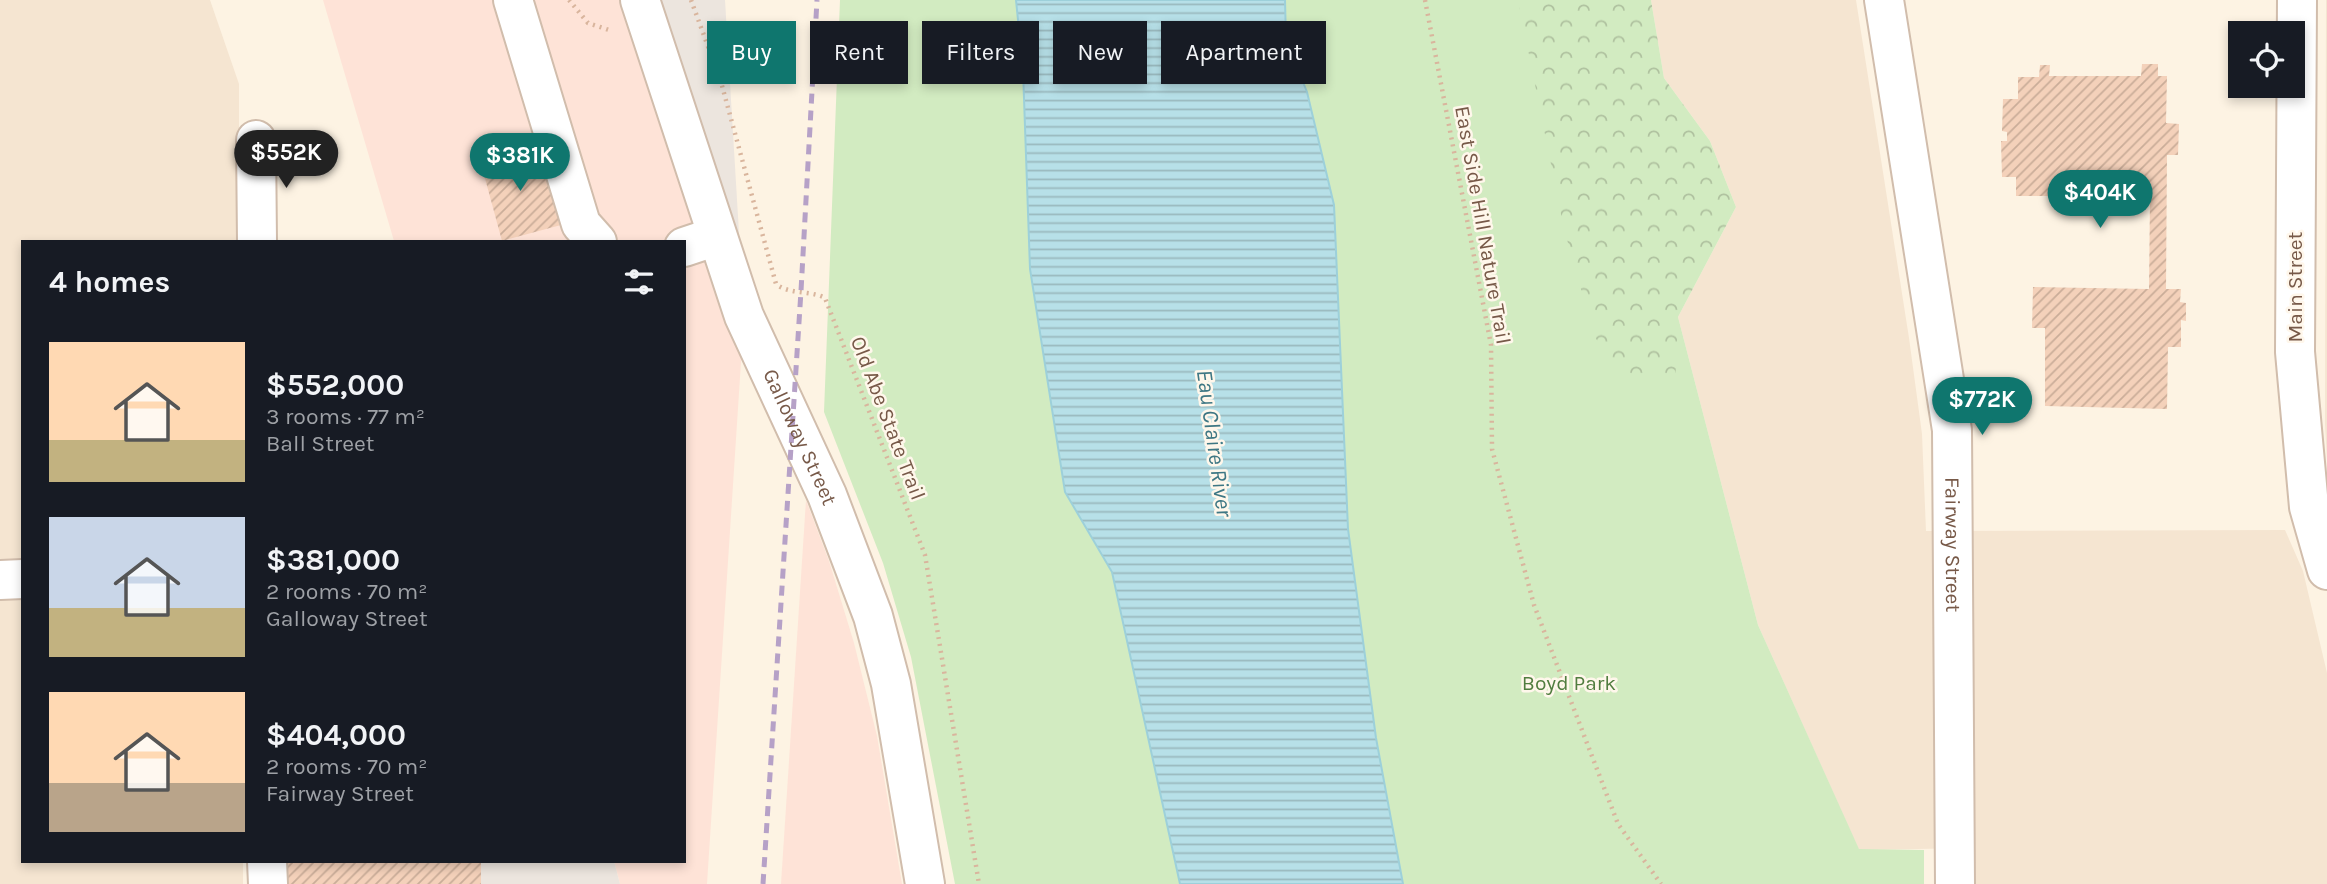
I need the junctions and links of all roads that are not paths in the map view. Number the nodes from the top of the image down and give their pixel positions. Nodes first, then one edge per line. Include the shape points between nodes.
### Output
1 (513, 0) edge
2 (640, 0) edge
3 (1884, 0) edge
4 (2297, 0) edge
5 (256, 140) dead end
6 (257, 240) edge
7 (595, 240) edge
8 (701, 242) edge
9 (2327, 570) edge
10 (21, 579) edge
11 (0, 580) edge
12 (267, 863) edge
13 (268, 884) edge
14 (925, 884) edge
15 (1955, 884) edge

1 - 7 street via 581,224
2 - 8 street, Galloway Street
3 - 15 street, Fairway Street via 1952,430
4 - 9 street, Main Street via 2295,352 2309,507
5 - 6 street
8 - 14 street, Galloway Street via 744,316 827,495 873,616 891,684
10 - 11 street
12 - 13 street

